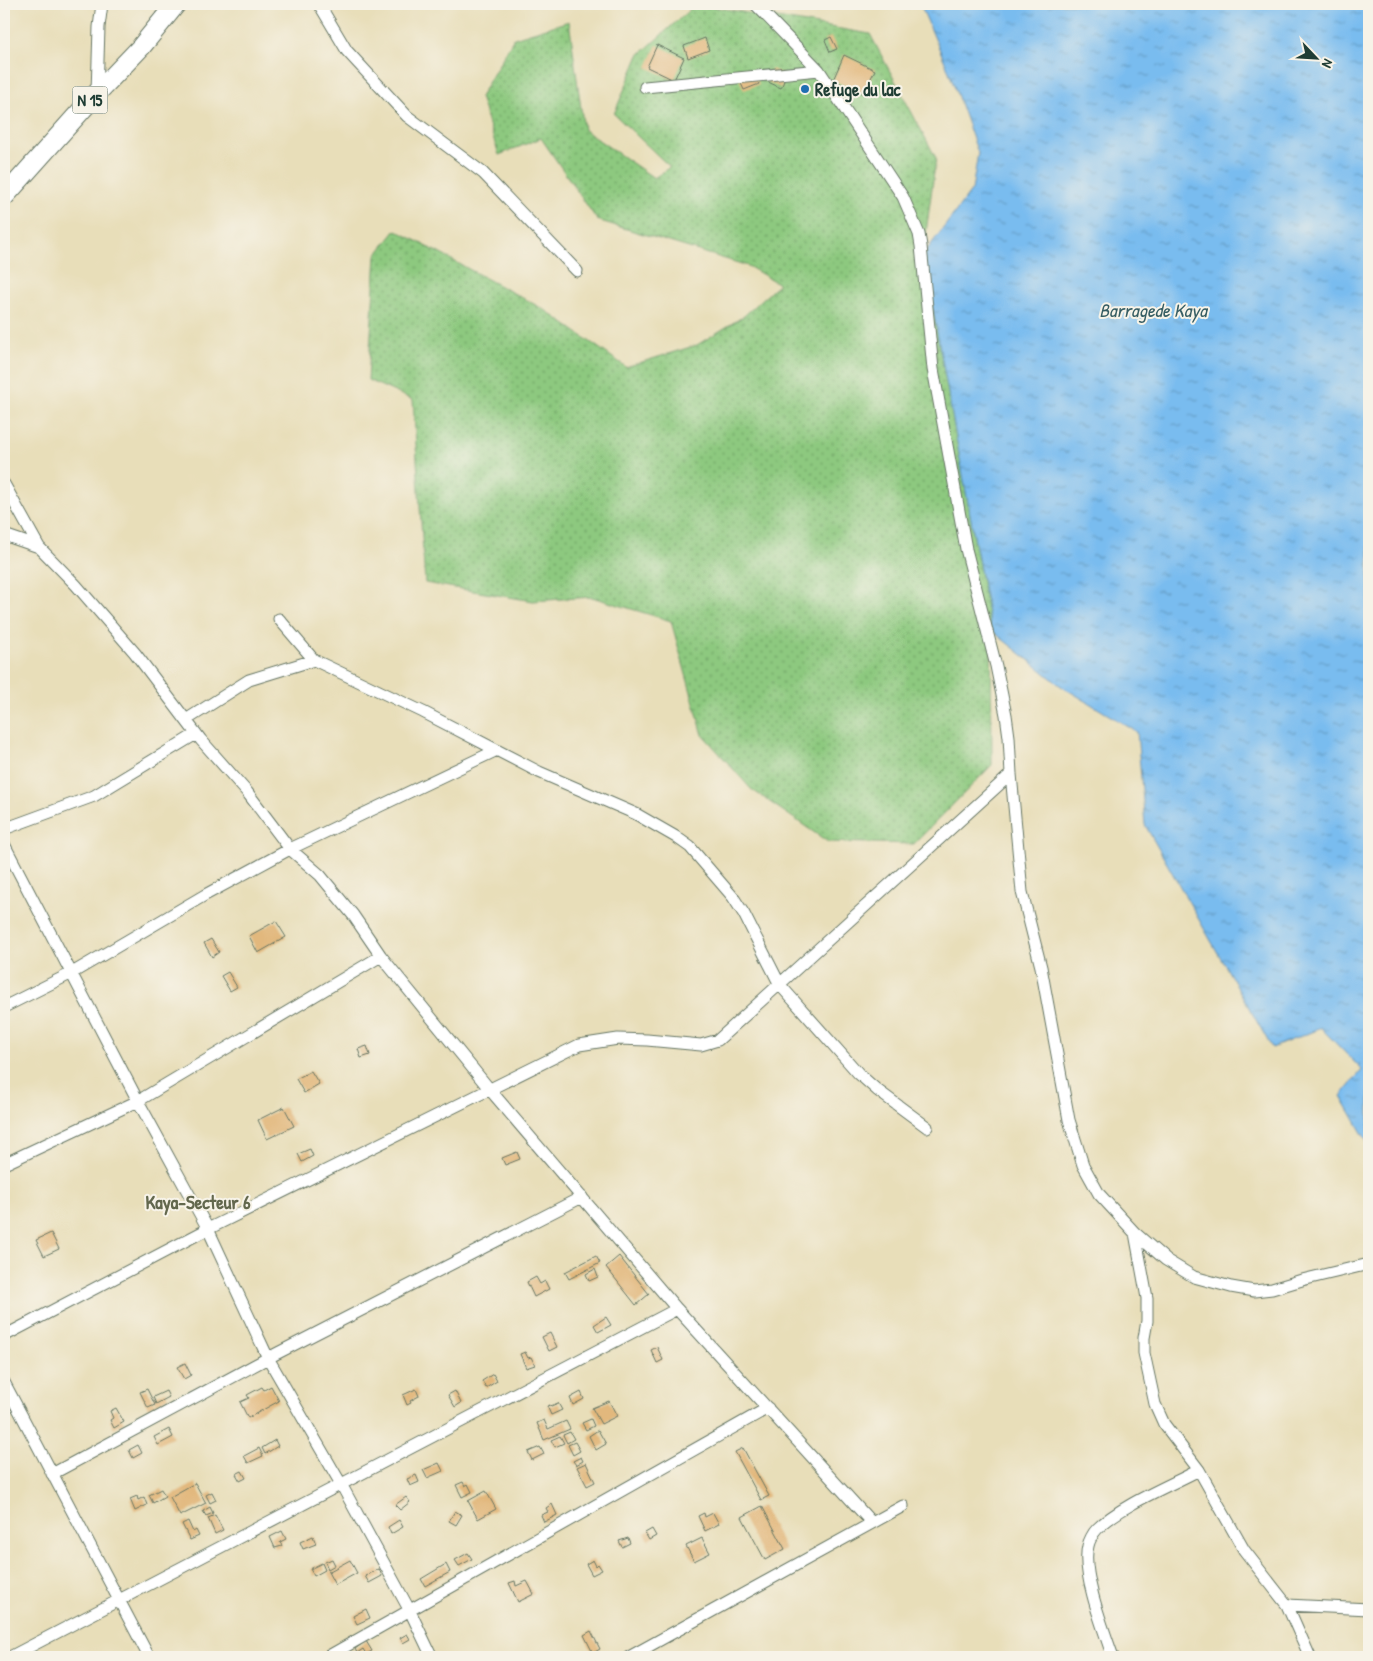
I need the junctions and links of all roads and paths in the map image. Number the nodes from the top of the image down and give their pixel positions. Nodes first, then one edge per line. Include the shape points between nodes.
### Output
1 (102, 4) edge
2 (176, 4) edge
3 (319, 4) edge
4 (755, 4) edge
5 (819, 70) junction
6 (645, 87) dead end
7 (97, 93) junction
8 (4, 197) edge
9 (577, 271) dead end
10 (4, 484) edge
11 (4, 535) edge
12 (39, 547) junction
13 (279, 619) dead end
14 (314, 660) junction
15 (186, 720) junction
16 (196, 734) junction
17 (495, 751) junction
18 (1010, 774) junction
19 (4, 830) edge
20 (4, 844) edge
21 (290, 849) junction
22 (381, 956) junction
23 (72, 973) junction
24 (780, 985) junction
25 (4, 1007) edge
26 (491, 1091) junction
27 (138, 1101) junction
28 (927, 1127) dead end
29 (4, 1164) edge
30 (582, 1197) junction
31 (208, 1229) junction
32 (1135, 1233) junction
33 (1369, 1264) edge
34 (677, 1309) junction
35 (4, 1336) edge
36 (268, 1358) junction
37 (4, 1382) edge
38 (768, 1408) junction
39 (1200, 1470) junction
40 (52, 1474) junction
41 (341, 1484) junction
42 (903, 1506) dead end
43 (872, 1523) junction
44 (118, 1601) junction
45 (1287, 1605) junction
46 (1369, 1609) edge
47 (410, 1611) junction
48 (10, 1657) edge
49 (149, 1657) edge
50 (327, 1657) edge
51 (432, 1657) edge
52 (629, 1657) edge
53 (1113, 1657) edge
54 (1310, 1657) edge

1 - 7 street
2 - 7 main road, N 15 via 141,48
3 - 9 street via 347,51 407,116 483,173
4 - 5 street
5 - 6 street
5 - 18 street via 902,197 919,234 933,369 966,549 1006,714
7 - 8 main road, N 15
10 - 12 street
11 - 12 street
12 - 15 street via 135,654
13 - 14 street
14 - 15 street via 249,680
14 - 17 street via 423,712
15 - 16 street
16 - 19 street via 94,796
16 - 21 street via 247,792
17 - 21 street
17 - 24 street via 636,814 690,847 733,897
18 - 24 street
18 - 32 street via 1022,892 1041,967 1069,1120 1083,1165 1098,1194
20 - 23 street
21 - 22 street via 326,882
21 - 23 street
22 - 26 street
22 - 27 street
23 - 25 street
23 - 27 street
24 - 26 street via 718,1040 701,1045 618,1039 579,1046
24 - 28 street via 859,1074
26 - 30 street
26 - 31 street
27 - 29 street
27 - 31 street
30 - 34 street
30 - 36 street
31 - 35 street
31 - 36 street
32 - 33 street via 1166,1260 1194,1277 1254,1291
32 - 39 street via 1147,1298 1144,1353 1155,1404 1164,1424
34 - 38 street
34 - 41 street
36 - 40 street
36 - 41 street
37 - 40 street
38 - 43 street
38 - 47 street
39 - 45 street via 1244,1550
39 - 53 street via 1126,1507 1096,1530 1088,1546 1088,1566 1097,1611
40 - 44 street
41 - 44 street
41 - 47 street
42 - 43 street
43 - 52 street
44 - 48 street
44 - 49 street
45 - 46 street
45 - 54 street
47 - 50 street
47 - 51 street

